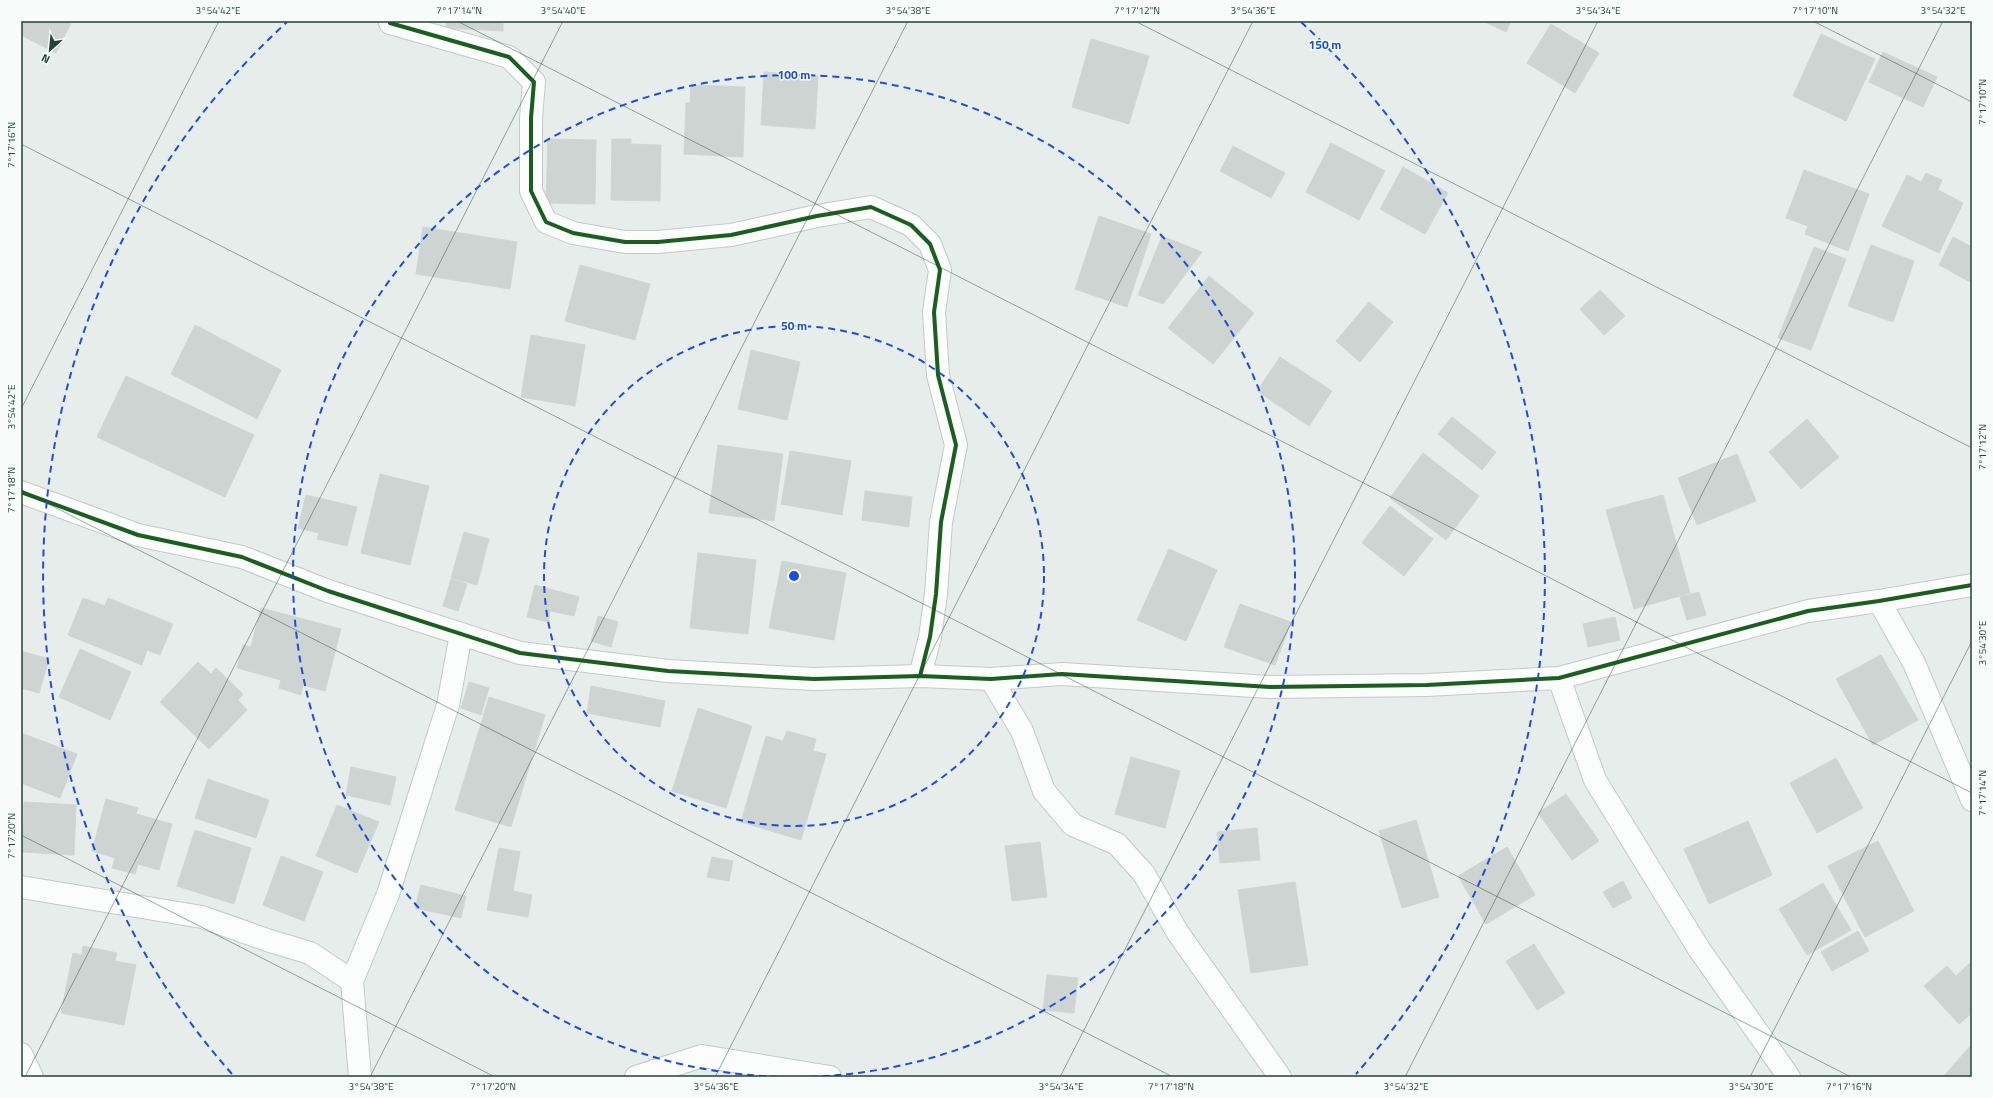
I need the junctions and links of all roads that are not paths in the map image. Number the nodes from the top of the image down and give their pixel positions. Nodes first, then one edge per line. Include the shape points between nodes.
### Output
1 (390, 23) dead end
2 (21, 492) edge
3 (1972, 585) edge
4 (1879, 601) junction
5 (461, 634) junction
6 (920, 676) junction
7 (991, 678) junction
8 (1559, 678) junction
9 (1972, 800) edge
10 (21, 887) edge
11 (352, 981) junction
12 (21, 1054) edge
13 (32, 1077) edge
14 (360, 1077) edge
15 (636, 1077) edge
16 (830, 1077) edge
17 (1280, 1077) edge
18 (1789, 1077) edge

1 - 6 street via 509,57 534,82 531,118 531,191 546,222 573,233 625,242 658,242 731,235 870,207 911,225 930,244 940,270 934,312 938,375 956,445 941,522 930,637
2 - 5 street via 138,535 242,557 328,591
3 - 4 street
4 - 8 street via 1808,611
4 - 9 street via 1914,663
5 - 6 street via 520,653 668,671 814,679
5 - 11 street via 448,705 388,894
6 - 7 street
7 - 8 street via 1062,674 1270,687 1427,685
7 - 17 street via 1022,731 1044,791 1073,825 1117,844 1144,874 1178,934
8 - 18 street via 1595,780 1700,949
10 - 11 street via 202,917 310,953
11 - 14 street
12 - 13 street
15 - 16 street via 702,1056

